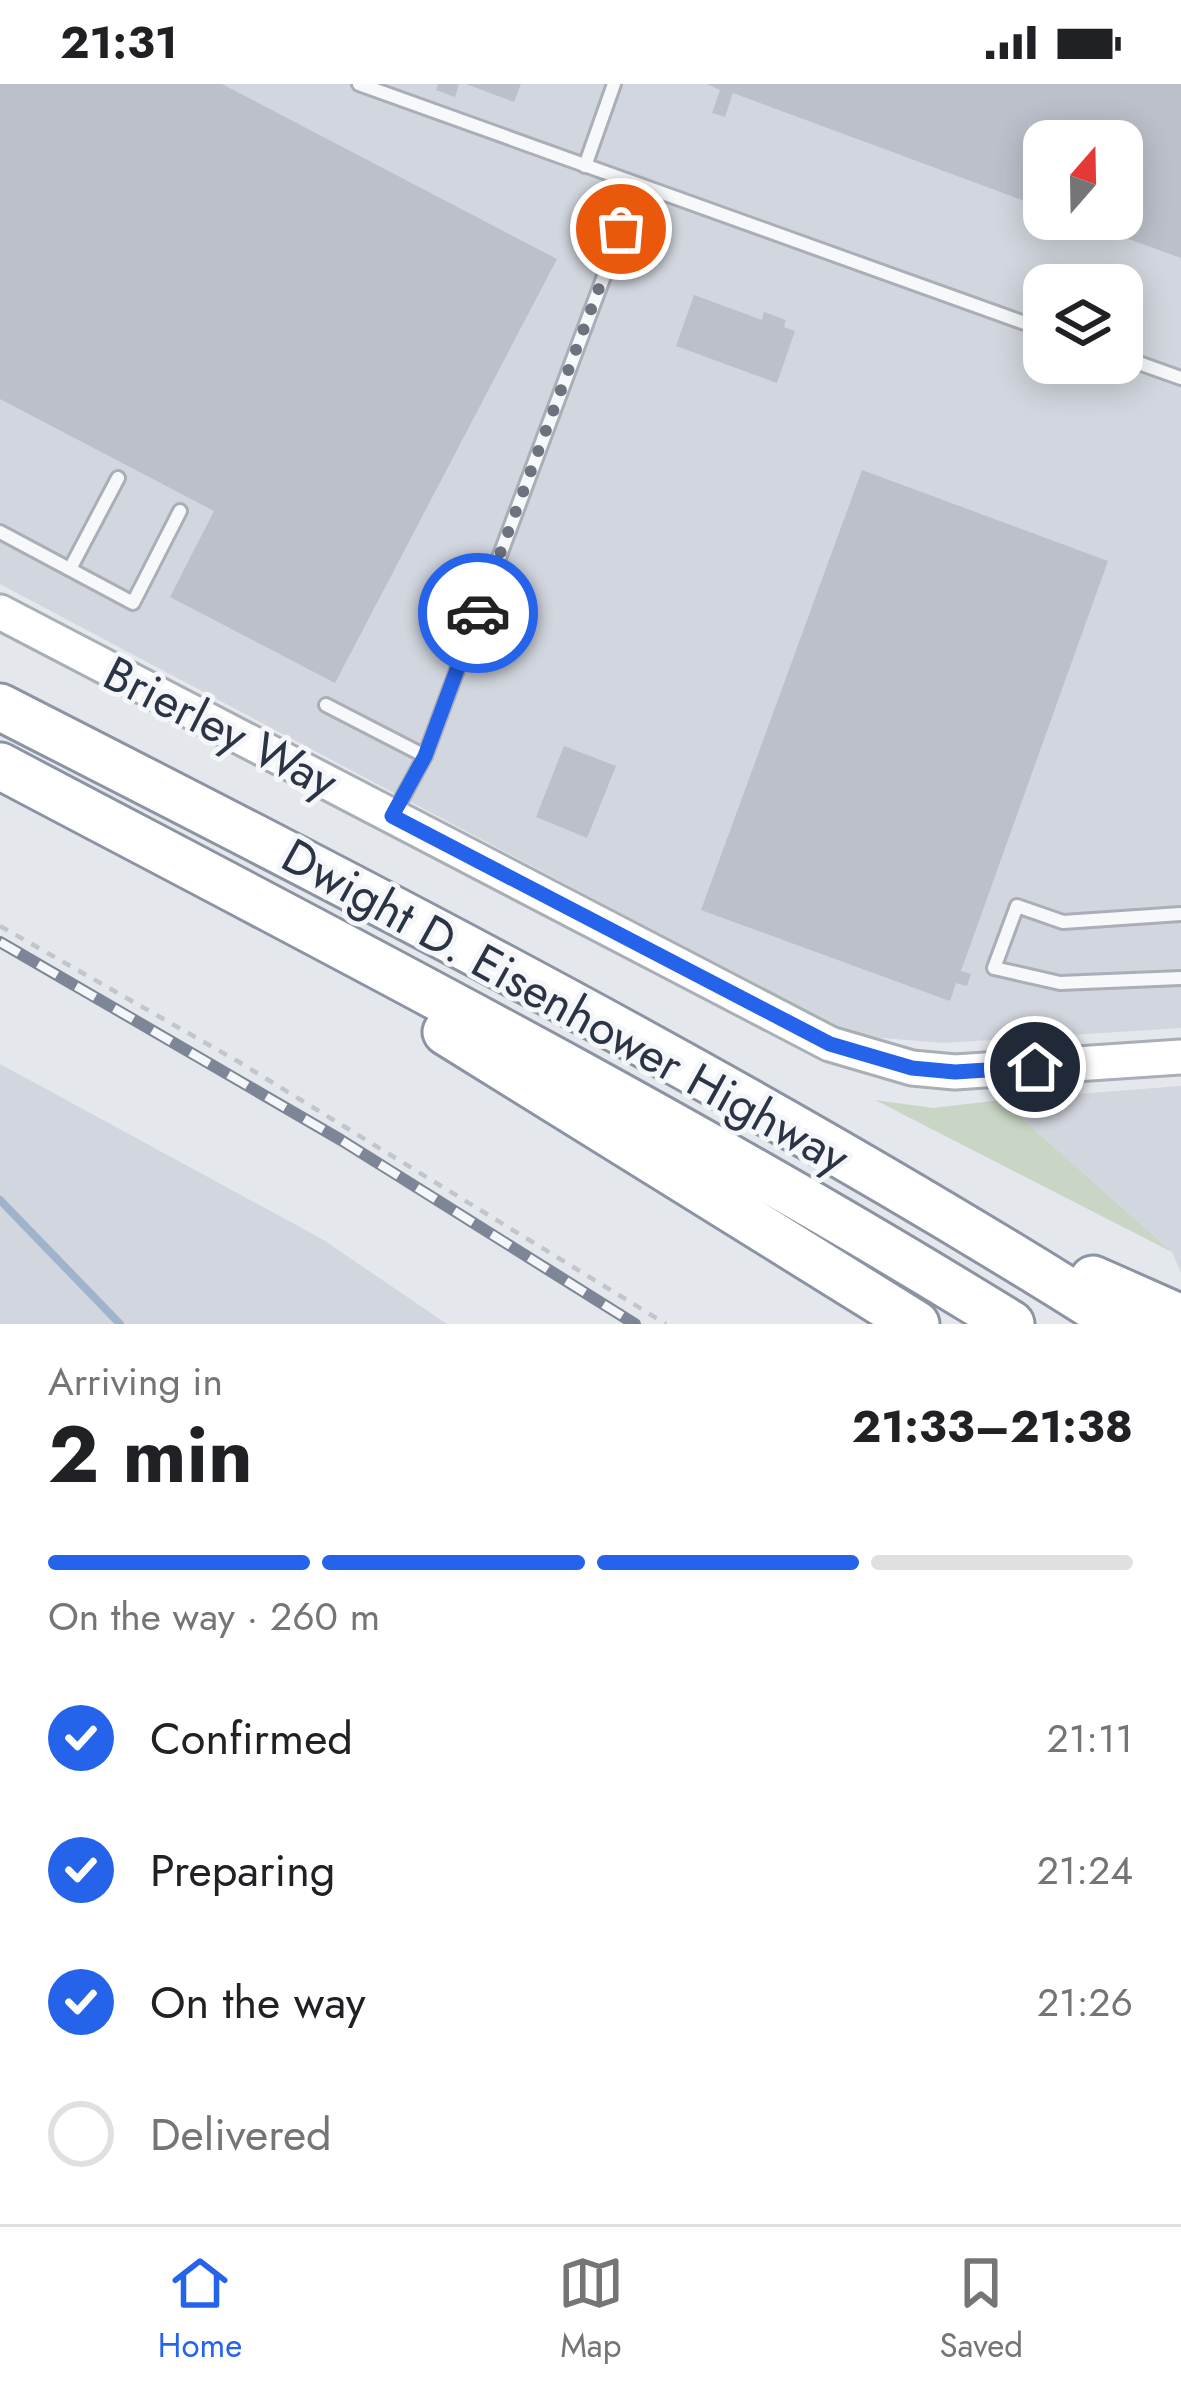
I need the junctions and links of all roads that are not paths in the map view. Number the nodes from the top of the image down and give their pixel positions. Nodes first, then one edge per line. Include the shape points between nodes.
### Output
1 (359, 84) edge
2 (614, 84) edge
3 (585, 166) junction
4 (638, 185) junction
5 (1023, 322) edge
6 (1143, 364) edge
7 (1181, 378) edge
8 (118, 478) dead end
9 (180, 512) dead end
10 (0, 532) edge
11 (70, 569) junction
12 (0, 612) edge
13 (326, 705) dead end
14 (0, 707) edge
15 (425, 756) junction
16 (0, 768) edge
17 (392, 816) junction
18 (1181, 914) edge
19 (1181, 978) edge
20 (577, 1005) junction
21 (1181, 1058) edge
22 (1181, 1318) edge
23 (916, 1324) edge
24 (1011, 1324) edge
25 (1121, 1324) edge

1 - 3 lane
2 - 3 lane
3 - 4 lane
4 - 5 lane
4 - 15 lane
6 - 7 lane
8 - 11 lane
9 - 11 lane via 134,603
10 - 11 lane
12 - 17 street, Brierley Way
13 - 15 lane
14 - 20 highway, Dwight D. Eisenhower Highway
15 - 17 lane
16 - 23 highway via 67,823 381,992
16 - 24 highway, Dwight D. Eisenhower Highway via 609,1087
17 - 21 street, Brierley Way via 830,1044 873,1059 955,1072
18 - 19 lane via 1063,922 1017,906 994,968 1060,983
20 - 22 highway via 669,1040 990,1226
20 - 25 highway, Dwight D. Eisenhower Highway

